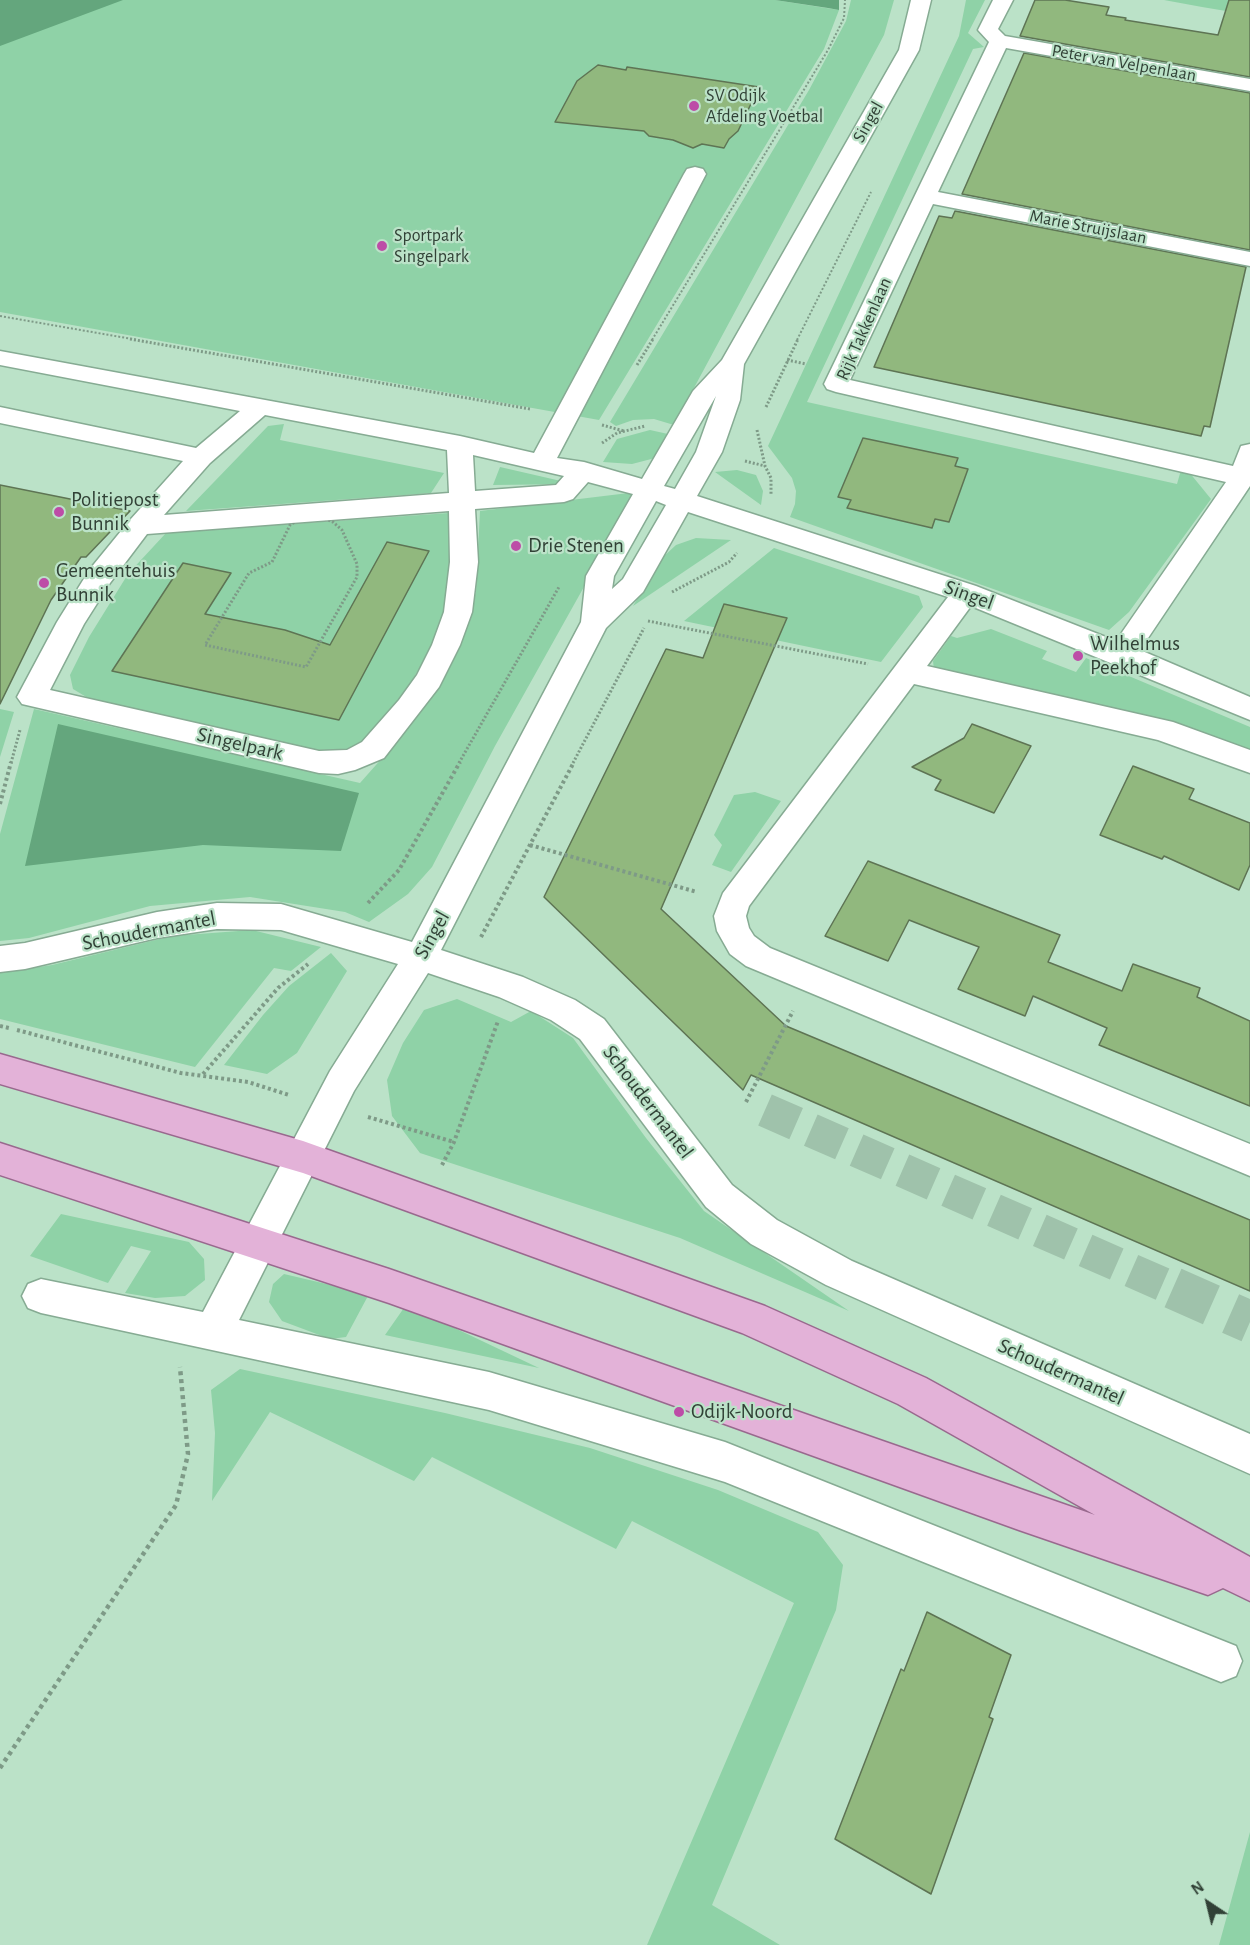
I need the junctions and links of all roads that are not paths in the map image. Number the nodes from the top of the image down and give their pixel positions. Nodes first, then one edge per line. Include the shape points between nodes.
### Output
1 (921, 0) edge
2 (1003, 0) edge
3 (999, 41) junction
4 (1250, 85) edge
5 (695, 174) dead end
6 (926, 196) junction
7 (1250, 259) edge
8 (0, 358) edge
9 (732, 364) junction
10 (258, 408) junction
11 (0, 415) edge
12 (460, 444) junction
13 (201, 457) junction
14 (542, 461) junction
15 (1246, 464) edge
16 (584, 470) junction
17 (650, 491) junction
18 (462, 499) junction
19 (681, 501) junction
20 (139, 526) junction
21 (966, 593) junction
22 (595, 622) junction
23 (1122, 654) junction
24 (907, 672) junction
25 (1250, 709) edge
26 (1250, 762) edge
27 (420, 958) junction
28 (0, 959) edge
29 (0, 1069) edge
30 (303, 1157) junction
31 (0, 1159) edge
32 (1250, 1160) edge
33 (259, 1243) junction
34 (41, 1296) dead end
35 (197, 1328) junction
36 (1250, 1454) edge
37 (1250, 1580) edge
38 (1250, 1588) edge
39 (1221, 1660) dead end

1 - 9 street, Singel via 909,50
2 - 3 street via 988,30
3 - 4 street, Peter van Velpenlaan
3 - 6 street, Rijk Takkenlaan
5 - 14 street
6 - 7 street, Marie Struijslaan
6 - 15 street, Rijk Takkenlaan via 836,384
8 - 10 street
9 - 17 street, Singel via 702,396
9 - 19 street, Singel via 728,400 717,435
10 - 12 street
10 - 13 street
11 - 13 street
12 - 14 street
12 - 18 street, Singelpark
13 - 20 street
14 - 16 street
15 - 23 street
16 - 17 street
16 - 18 street via 564,493
17 - 19 street, Singel
17 - 22 street, Singel via 600,576
18 - 20 street
18 - 20 street, Singelpark via 463,578 458,612 446,645 410,708 373,750 338,763 319,762 32,697 71,622
19 - 21 street, Singel
19 - 22 street, Singel via 633,585
21 - 23 street, Singel
21 - 24 street
22 - 27 street, Singel
23 - 25 street, Singel
24 - 26 street via 1163,730
24 - 32 street via 734,902 730,916 742,945 758,957 809,979
27 - 28 street, Schoudermantel via 281,917 217,916
27 - 30 street, Singel via 342,1081
27 - 36 street, Schoudermantel via 464,970 563,1010 592,1029 719,1196 764,1232 839,1273
29 - 30 main road
30 - 33 street, Singel
30 - 37 main road via 752,1319 912,1391
31 - 33 main road
33 - 35 street
33 - 38 main road
34 - 35 street
35 - 39 street via 489,1391 725,1462

